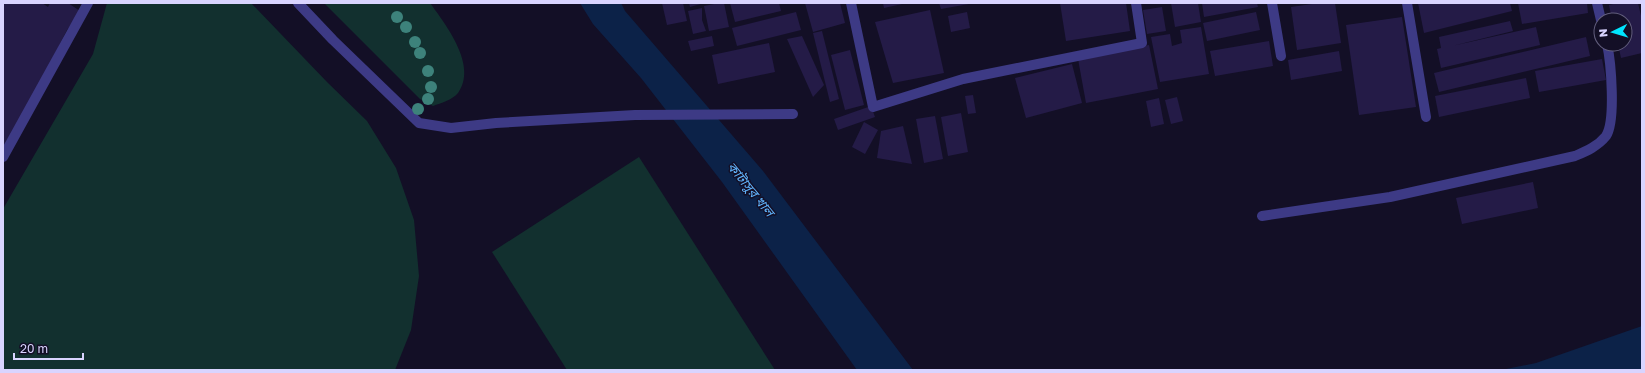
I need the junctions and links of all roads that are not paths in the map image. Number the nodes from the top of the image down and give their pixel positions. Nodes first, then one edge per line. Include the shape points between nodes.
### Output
1 (88, 3) edge
2 (298, 3) edge
3 (851, 3) edge
4 (1136, 3) edge
5 (1272, 3) edge
6 (1407, 3) edge
7 (1609, 52) edge
8 (1281, 56) dead end
9 (794, 114) dead end
10 (1426, 117) dead end
11 (3, 157) edge
12 (1262, 216) dead end

1 - 11 street
2 - 9 street via 419,123 452,128 638,115
3 - 4 street via 873,107 963,79 1142,43
5 - 8 street
6 - 10 street
7 - 12 street via 1612,120 1606,135 1593,148 1575,156 1390,196

